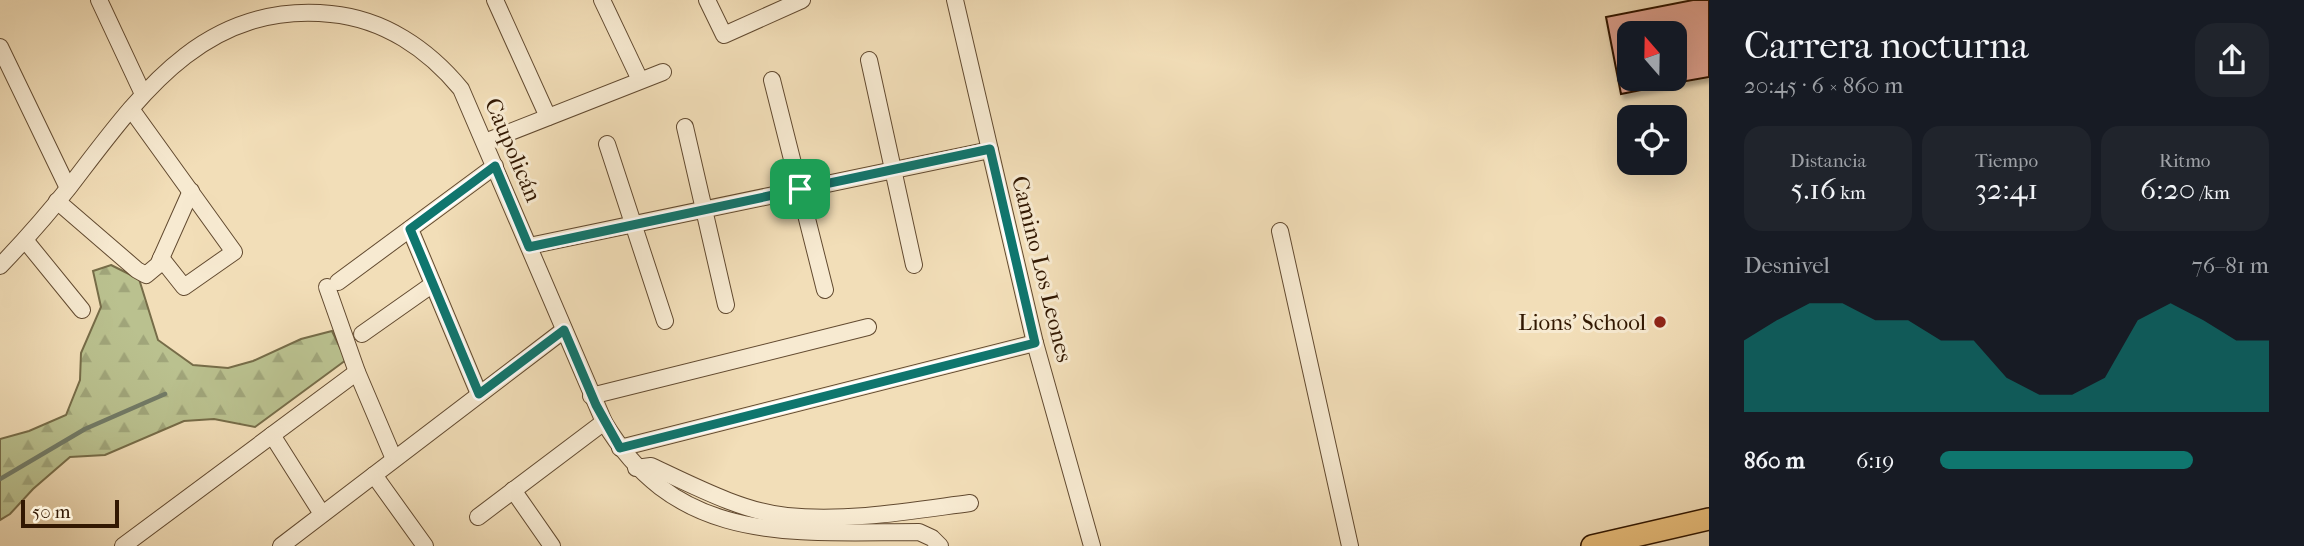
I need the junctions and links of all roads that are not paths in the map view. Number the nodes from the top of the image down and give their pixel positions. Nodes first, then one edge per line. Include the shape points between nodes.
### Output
1 (99, 0) edge
2 (339, 0) edge
3 (495, 0) edge
4 (602, 0) edge
5 (707, 0) edge
6 (802, 0) edge
7 (955, 0) edge
8 (356, 19) junction
9 (0, 47) edge
10 (869, 60) dead end
11 (663, 72) dead end
12 (772, 79) dead end
13 (640, 80) junction
14 (143, 94) junction
15 (131, 108) junction
16 (548, 117) junction
17 (685, 127) dead end
18 (485, 142) junction
19 (607, 144) dead end
20 (990, 149) junction
21 (495, 166) junction
22 (893, 170) junction
23 (68, 188) junction
24 (800, 189) junction
25 (191, 191) junction
26 (57, 201) junction
27 (703, 209) junction
28 (634, 223) junction
29 (410, 229) junction
30 (1280, 231) dead end
31 (25, 240) junction
32 (529, 247) junction
33 (161, 258) junction
34 (0, 265) edge
35 (915, 265) dead end
36 (433, 284) junction
37 (825, 290) dead end
38 (726, 305) dead end
39 (82, 310) dead end
40 (665, 321) dead end
41 (868, 327) dead end
42 (564, 330) junction
43 (362, 334) dead end
44 (1035, 343) junction
45 (357, 372) junction
46 (479, 394) junction
47 (591, 396) junction
48 (604, 422) junction
49 (272, 435) junction
50 (620, 448) junction
51 (394, 459) junction
52 (636, 468) junction
53 (374, 475) junction
54 (513, 490) junction
55 (970, 503) dead end
56 (322, 514) junction
57 (478, 517) dead end
58 (1709, 519) edge
59 (299, 540) edge
60 (132, 543) edge
61 (281, 546) edge
62 (425, 546) edge
63 (552, 546) edge
64 (940, 546) edge
65 (1092, 546) edge
66 (1350, 546) edge
67 (1591, 546) edge

1 - 14 street
2 - 8 street
3 - 16 street
4 - 13 street
5 - 6 street via 724,35
7 - 20 street, Camino Los Leones
8 - 14 street, Caupolicán via 298,13 240,24 188,52
8 - 18 street, Caupolicán via 391,31 436,62 461,89
9 - 23 street
10 - 22 street
11 - 13 street
12 - 24 street
13 - 16 street
14 - 15 street, Caupolicán
15 - 23 street, Caupolicán
15 - 25 street
16 - 18 street
17 - 27 street
18 - 21 street, Caupolicán
19 - 28 street
20 - 22 street
20 - 44 street, Camino Los Leones
21 - 29 street
21 - 32 street, Caupolicán
22 - 24 street
22 - 35 street
23 - 26 street, Caupolicán
24 - 27 street
24 - 37 street
25 - 33 street
25 - 33 street via 234,252 184,286
26 - 31 street, Caupolicán
26 - 33 street via 146,275
27 - 28 street
27 - 38 street
28 - 32 street
28 - 40 street
29 - 36 street
29 - 45 street via 332,284
30 - 66 street
31 - 34 street, Caupolicán
31 - 39 street
32 - 42 street, Caupolicán
36 - 43 street
36 - 46 street
41 - 47 street
42 - 46 street
42 - 47 street, Caupolicán
44 - 50 street
44 - 65 street, Camino Los Leones
45 - 49 street
45 - 51 street
46 - 51 street
47 - 48 street, Caupolicán
48 - 50 street, Caupolicán
48 - 54 street
49 - 56 street
49 - 60 street
50 - 52 street, Caupolicán
51 - 53 street
52 - 55 street via 651,466 747,507 785,516 884,514
52 - 64 street, Caupolicán via 693,510 741,527 820,535 919,532
53 - 56 street
53 - 62 street
54 - 57 street
54 - 63 street
56 - 59 street
58 - 67 main road
59 - 61 street

